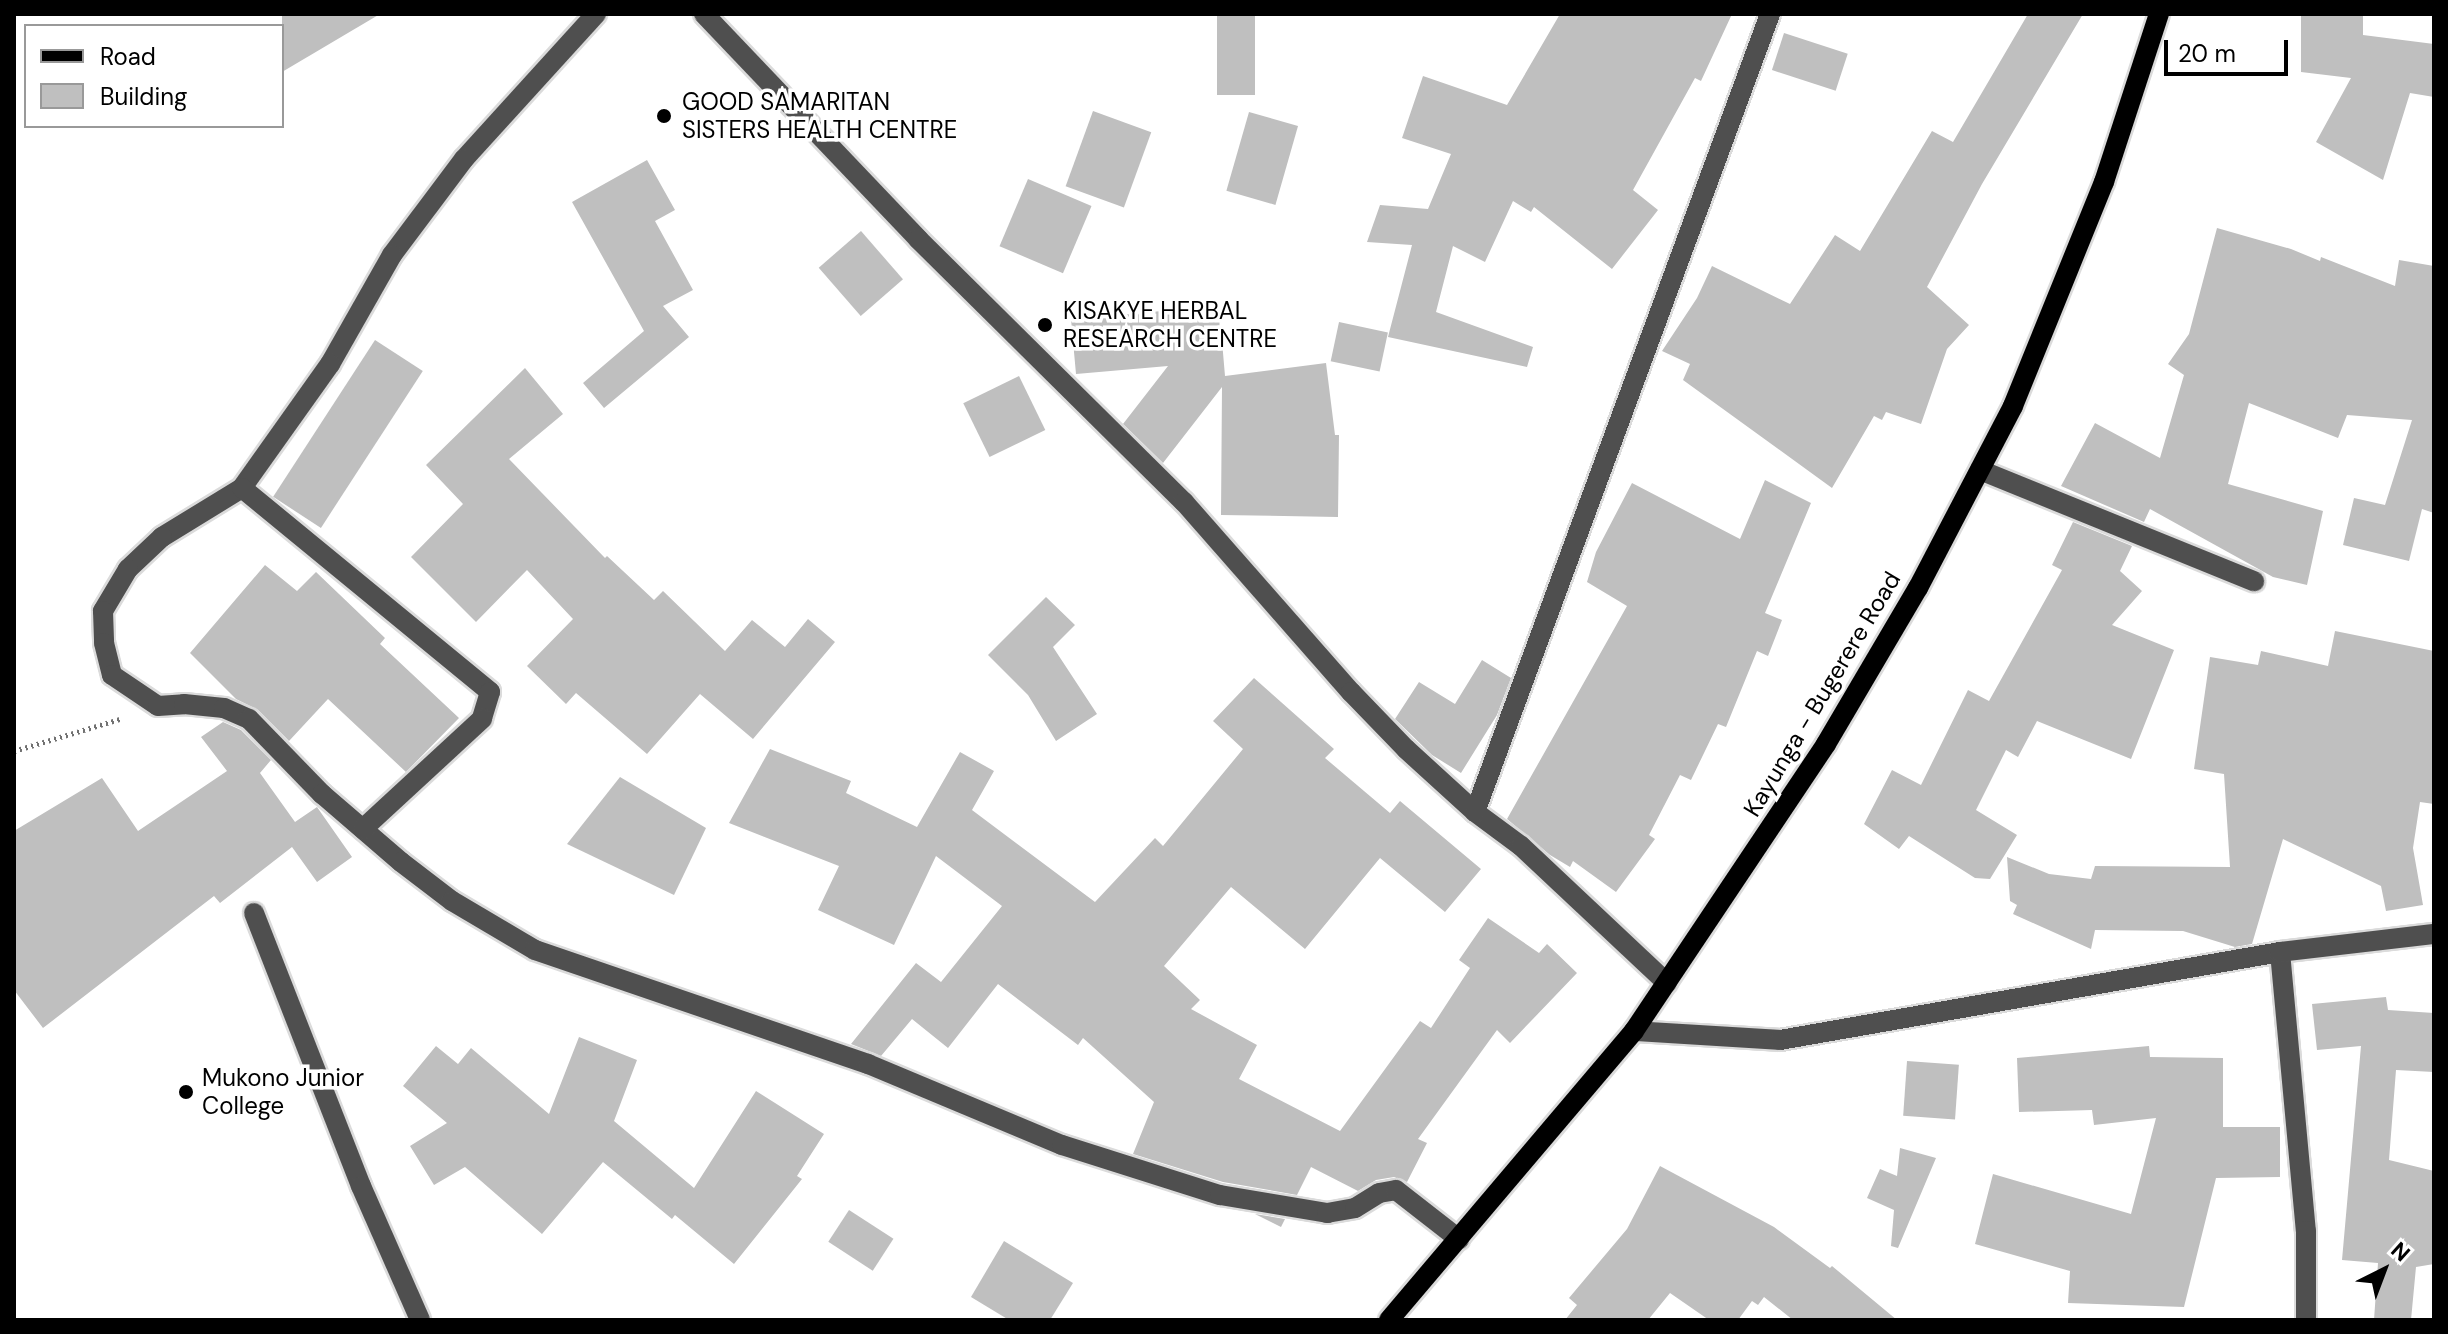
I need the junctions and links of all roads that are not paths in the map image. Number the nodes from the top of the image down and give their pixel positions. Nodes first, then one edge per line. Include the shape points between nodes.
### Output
1 (596, 14) edge
2 (704, 14) edge
3 (1770, 14) edge
4 (2159, 14) edge
5 (1980, 470) junction
6 (242, 488) junction
7 (2254, 581) dead end
8 (1475, 812) junction
9 (363, 829) junction
10 (254, 913) dead end
11 (2434, 934) edge
12 (2280, 952) junction
13 (1667, 983) junction
14 (1634, 1031) junction
15 (1459, 1239) junction
16 (420, 1320) edge
17 (1389, 1320) edge
18 (2306, 1320) edge

1 - 6 street via 464,159 392,255 330,364
2 - 8 street via 918,239 1184,502 1351,692
3 - 8 street
4 - 5 main road, Kayunga - Bugerere Road via 2104,182 2013,406
5 - 7 street
5 - 13 main road, Kayunga - Bugerere Road via 1826,744
6 - 9 street via 490,692 482,719
6 - 9 street via 162,537 128,569 103,611 112,675 158,706 224,708 249,719
8 - 13 street via 1521,846
9 - 15 street via 452,901 535,950 868,1064 1062,1145 1220,1195 1327,1213 1355,1208 1379,1193 1396,1190
10 - 16 street via 355,1172
11 - 12 street
12 - 14 street via 1780,1040
12 - 18 street via 2306,1231
13 - 14 main road, Kayunga - Bugerere Road
14 - 15 main road, Kayunga - Bugerere Road
15 - 17 main road, Kayunga - Bugerere Road

